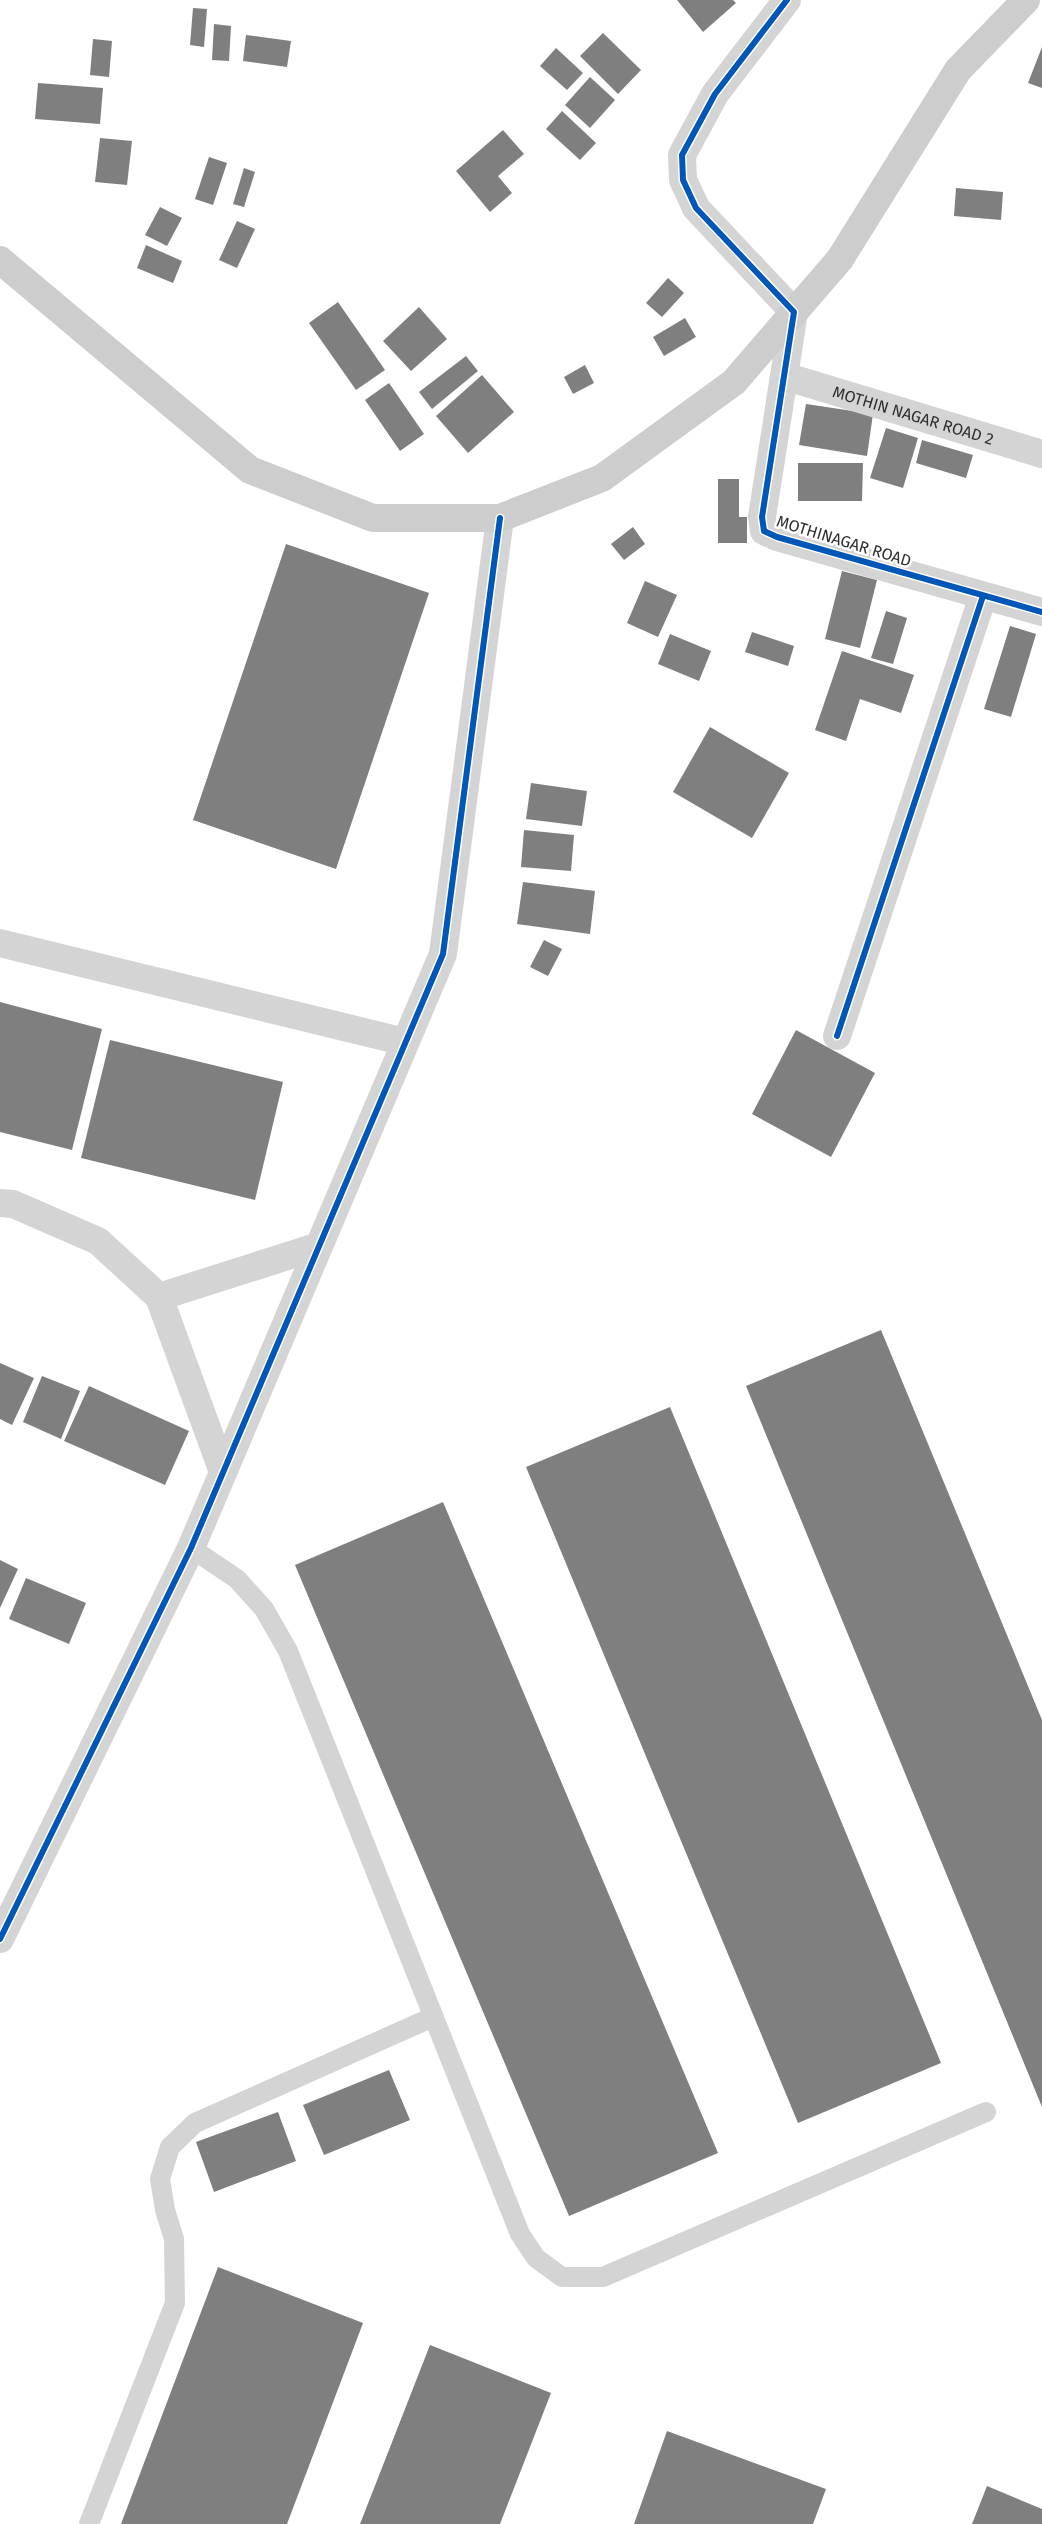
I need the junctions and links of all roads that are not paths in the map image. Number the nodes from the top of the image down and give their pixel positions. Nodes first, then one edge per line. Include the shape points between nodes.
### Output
1 (787, 0) edge
2 (1026, 0) edge
3 (0, 260) edge
4 (794, 312) junction
5 (784, 376) junction
6 (1042, 454) edge
7 (500, 518) junction
8 (983, 596) junction
9 (1042, 612) edge
10 (0, 943) edge
11 (837, 1036) dead end
12 (406, 1042) junction
13 (0, 1203) edge
14 (319, 1246) junction
15 (159, 1297) junction
16 (223, 1472) junction
17 (191, 1548) junction
18 (0, 1939) edge
19 (433, 2018) junction
20 (986, 2112) dead end
21 (89, 2524) edge

1 - 4 street via 715,94 682,155 684,180 696,208
2 - 4 main road via 958,70 840,259
3 - 7 main road via 250,470 373,518
4 - 5 street, MOTHINAGAR ROAD
4 - 7 main road via 734,382 602,478
5 - 6 street, MOTHIN NAGAR ROAD 2
5 - 8 street, MOTHINAGAR ROAD via 762,517 764,531
7 - 12 street via 443,954
8 - 9 street, MOTHINAGAR ROAD
8 - 11 street
10 - 12 street
12 - 14 street
13 - 15 street via 13,1204 98,1241
14 - 15 street
14 - 16 street
15 - 16 street
16 - 17 street
17 - 18 street
17 - 19 lane via 236,1579 264,1609 288,1651
19 - 20 lane via 520,2234 536,2258 562,2277 603,2277
19 - 21 lane via 195,2123 170,2147 160,2179 164,2210 174,2239 174,2303

